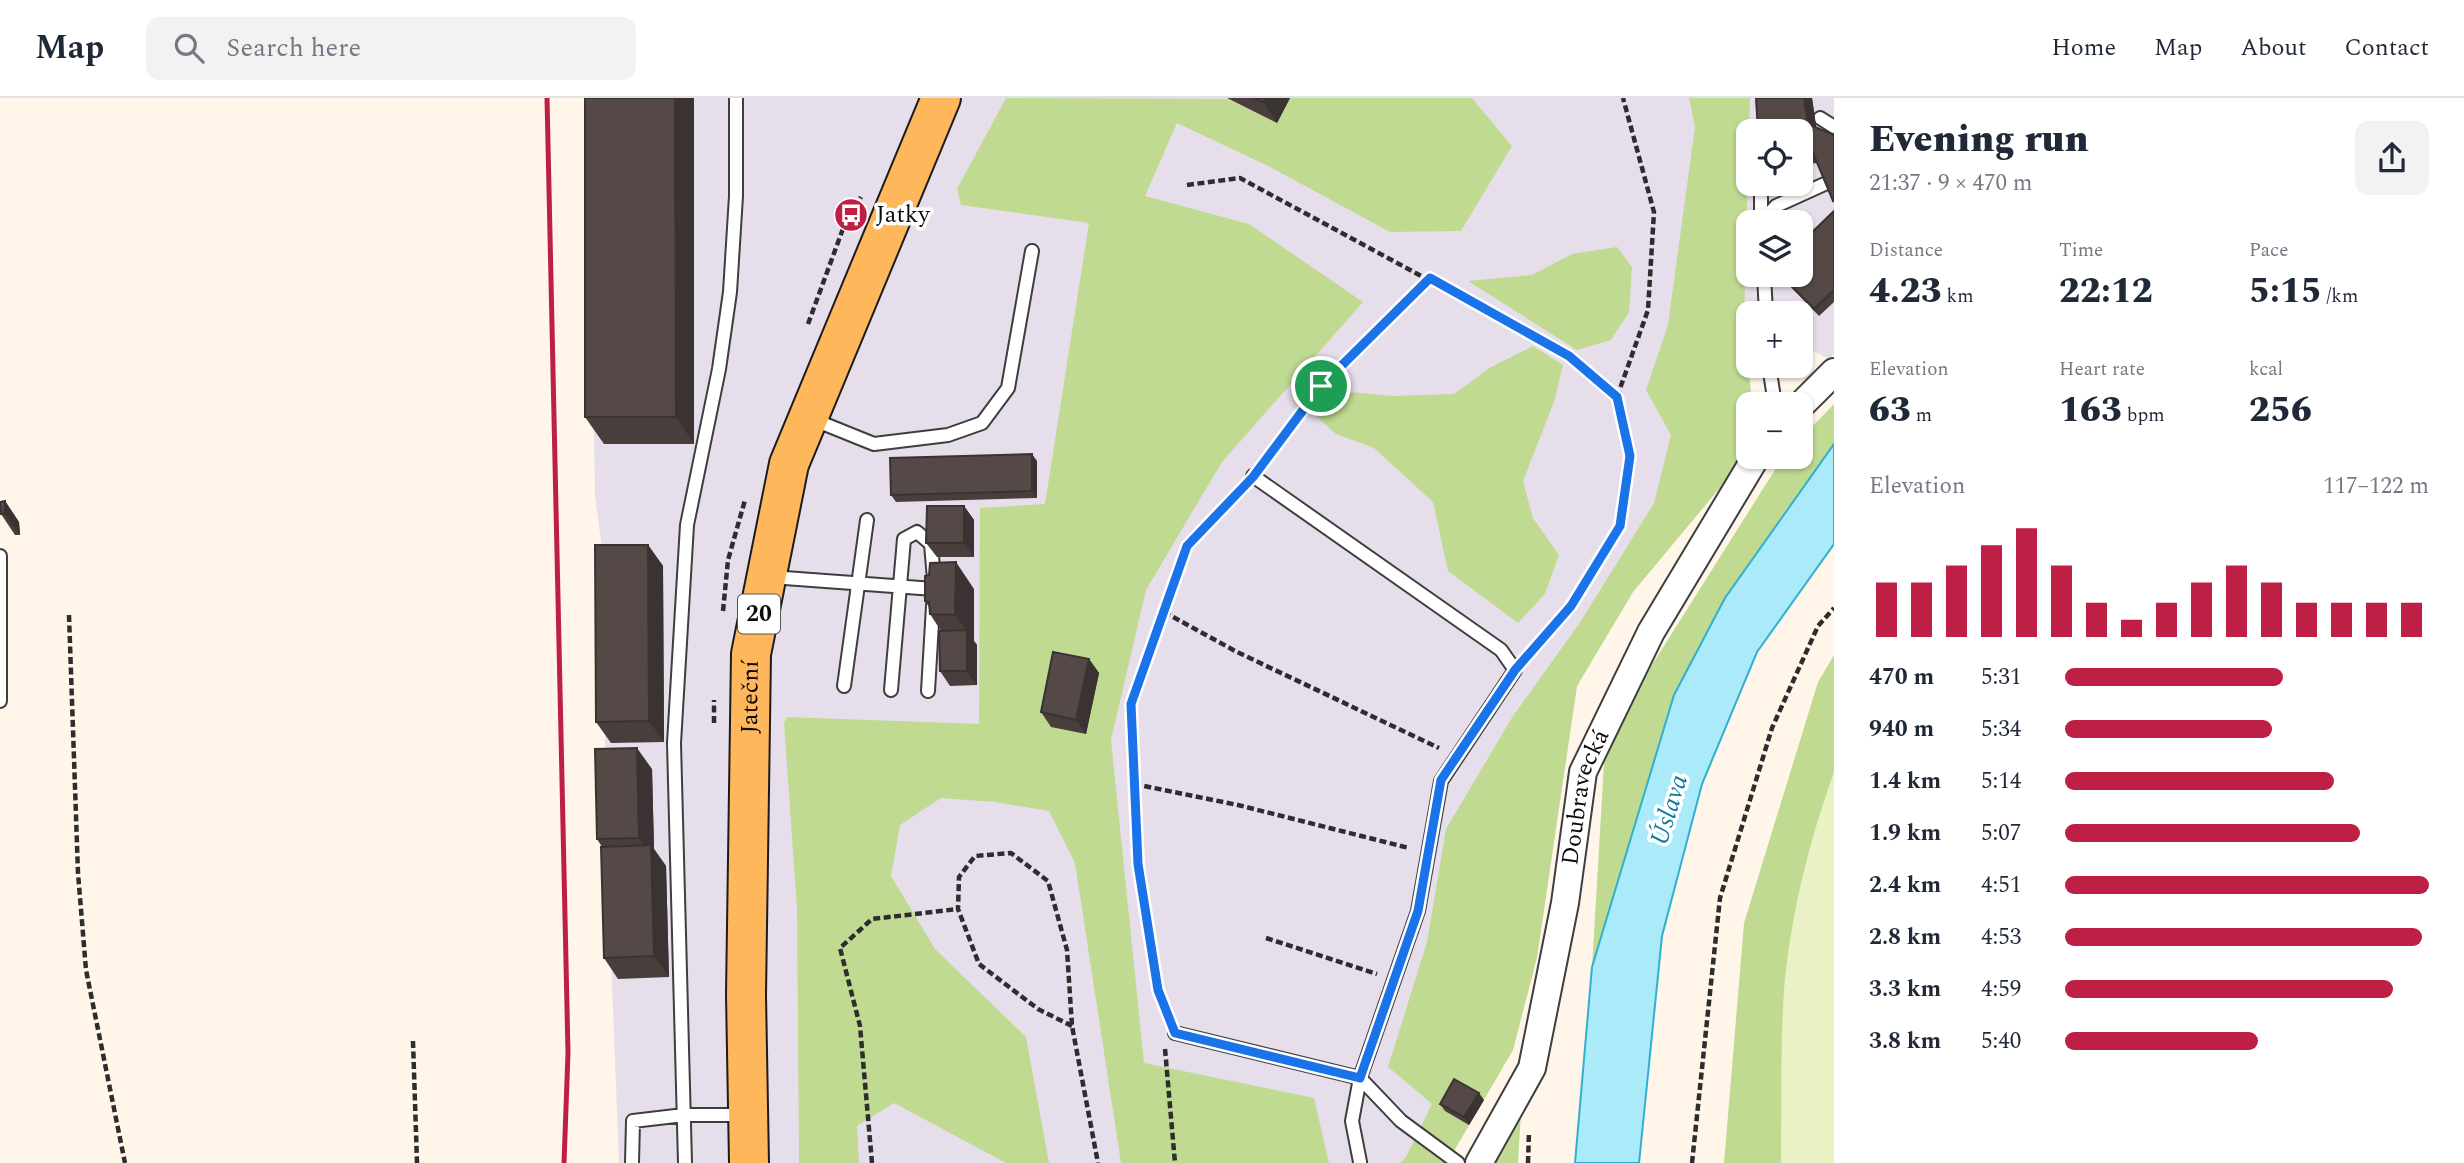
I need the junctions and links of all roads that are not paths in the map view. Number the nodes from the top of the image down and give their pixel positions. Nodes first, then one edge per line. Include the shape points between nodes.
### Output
1 (736, 98) edge
2 (941, 98) edge
3 (1820, 118) dead end
4 (1834, 127) edge
5 (1829, 182) edge
6 (1772, 210) edge
7 (1032, 251) dead end
8 (1834, 372) edge
9 (1813, 393) edge
10 (808, 417) junction
11 (1749, 469) edge
12 (1253, 477) road end
13 (867, 520) dead end
14 (0, 556) edge
15 (766, 576) junction
16 (856, 582) junction
17 (898, 586) junction
18 (934, 589) junction
19 (844, 685) dead end
20 (891, 690) dead end
21 (928, 691) dead end
22 (0, 702) edge
23 (1175, 1033) road end
24 (1360, 1078) junction
25 (684, 1115) junction
26 (748, 1115) junction
27 (1360, 1162) edge
28 (632, 1163) edge
29 (685, 1163) edge
30 (749, 1163) edge
31 (1458, 1163) edge
32 (1479, 1163) edge

1 - 25 lane via 730,292 687,525 674,743
2 - 10 main road, Jateční / 20
3 - 4 lane
5 - 6 lane
7 - 10 lane via 1008,388 982,423 948,435 874,444
8 - 9 street
10 - 15 main road, Jateční / 20 via 789,464
11 - 32 street, Doubravecká via 1651,632 1583,772 1565,903 1532,1068
12 - 24 lane via 1501,650 1515,670 1441,780 1418,911
13 - 16 lane
14 - 22 lane
15 - 16 lane
15 - 26 main road, Jateční / 20 via 751,654
16 - 17 lane
16 - 19 lane
17 - 18 lane
17 - 18 lane via 904,539 917,532 931,544
17 - 20 lane
18 - 21 lane
23 - 24 lane
24 - 27 lane via 1352,1121
24 - 31 lane via 1401,1121
25 - 26 lane
25 - 28 lane via 633,1121
25 - 29 lane
26 - 30 main road, Jateční / 20

